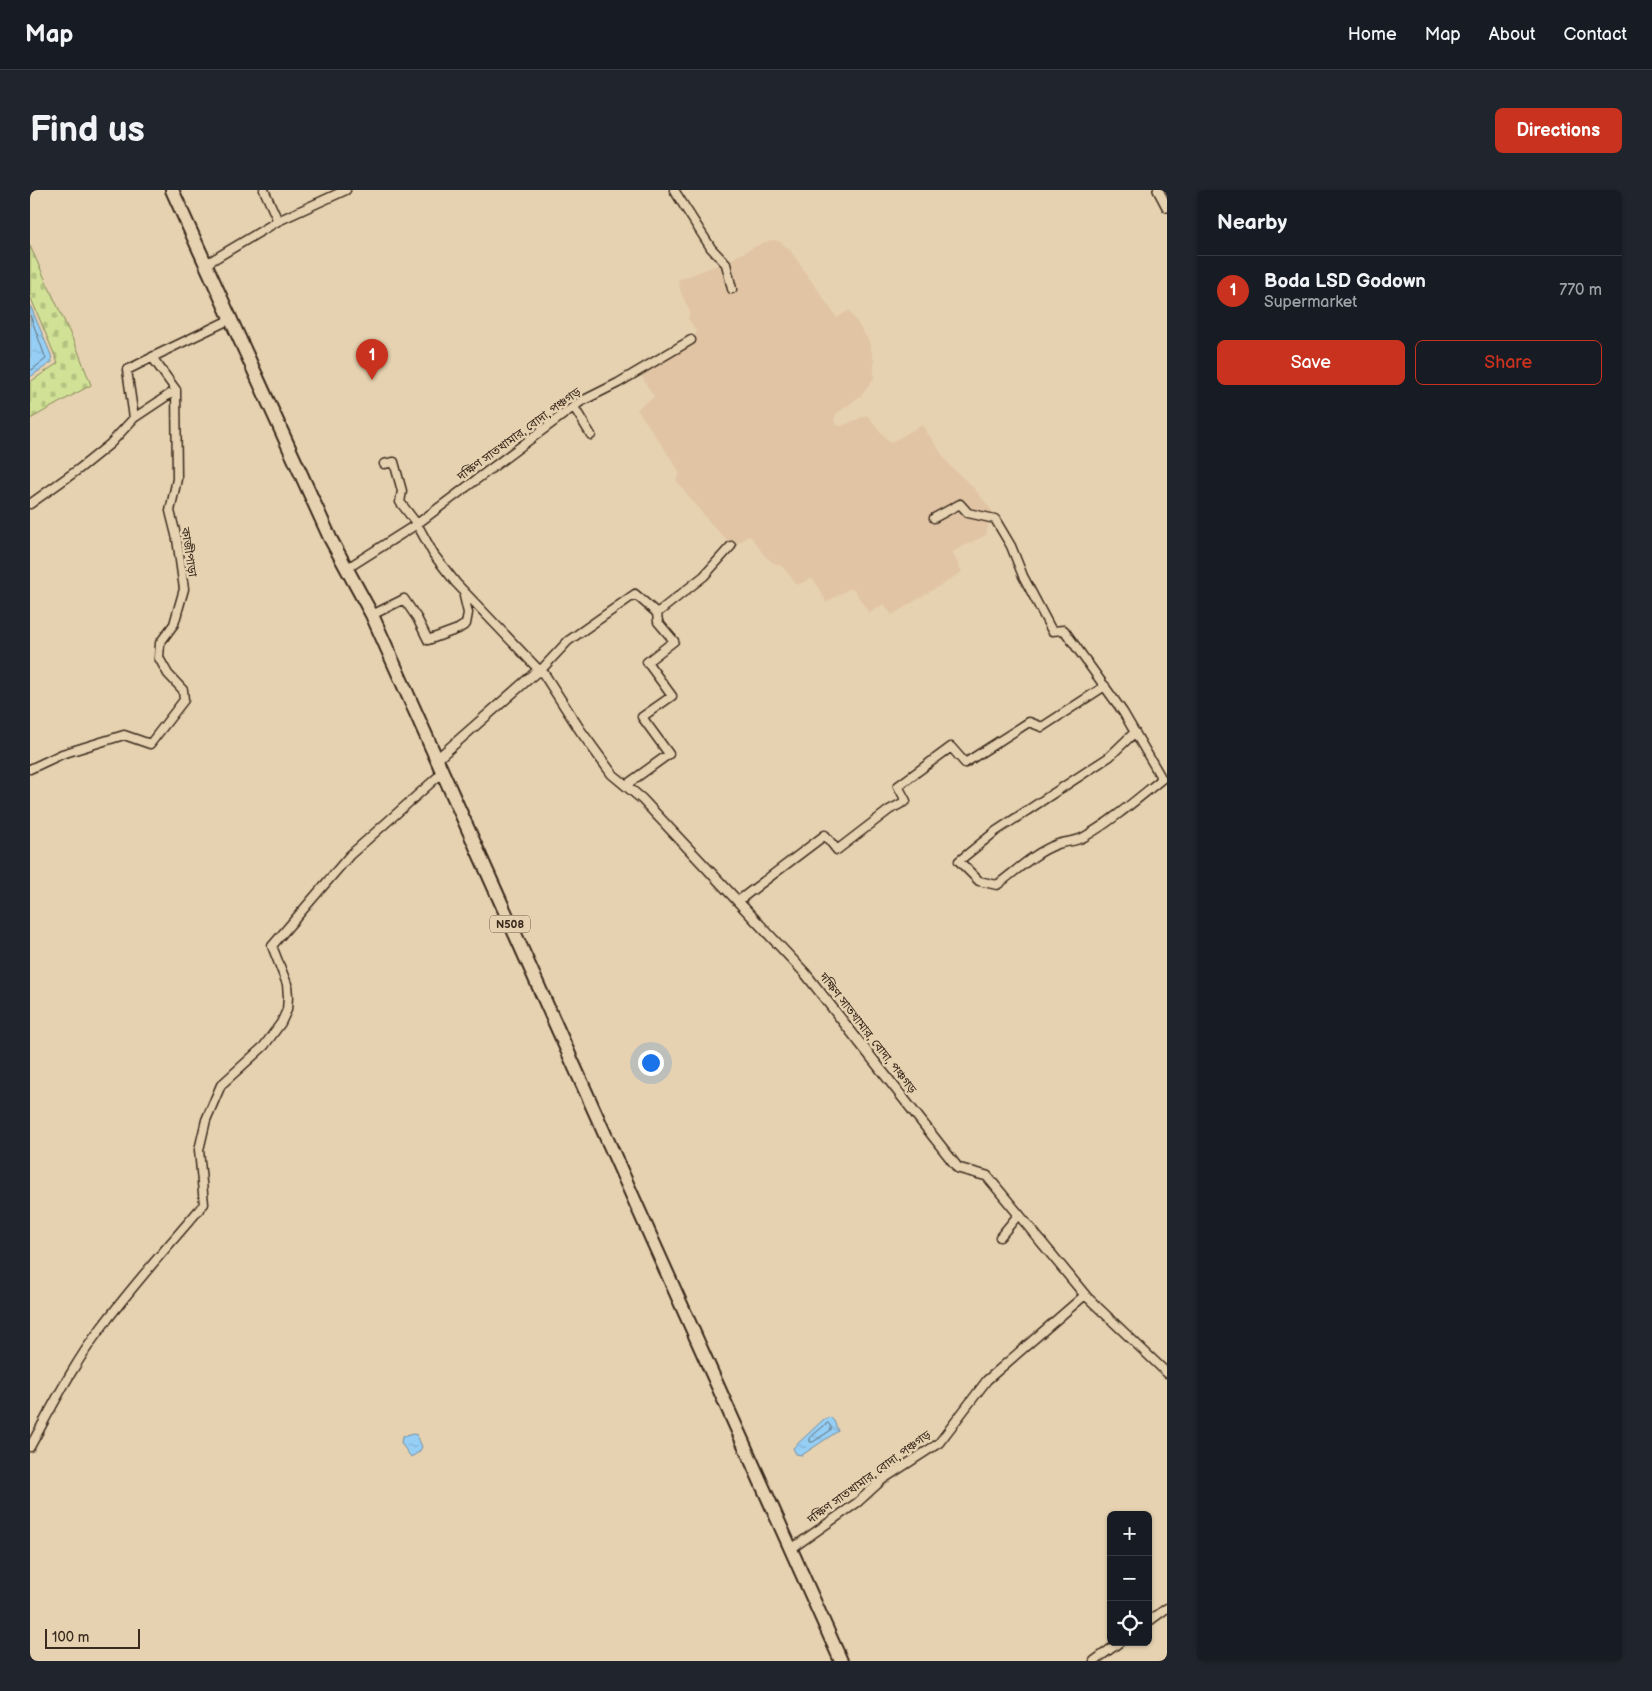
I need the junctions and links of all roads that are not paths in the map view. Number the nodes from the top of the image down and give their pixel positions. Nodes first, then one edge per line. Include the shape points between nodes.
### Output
1 (172, 190) edge
2 (264, 190) edge
3 (346, 190) edge
4 (674, 190) edge
5 (1158, 190) edge
6 (1167, 206) edge
7 (278, 221) junction
8 (206, 264) junction
9 (732, 289) dead end
10 (231, 319) junction
11 (691, 340) dead end
12 (165, 351) junction
13 (176, 390) junction
14 (574, 407) junction
15 (134, 418) junction
16 (591, 435) dead end
17 (384, 464) dead end
18 (30, 504) edge
19 (934, 518) dead end
20 (418, 524) junction
21 (731, 546) dead end
22 (346, 569) junction
23 (464, 596) dead end
24 (656, 613) junction
25 (372, 616) junction
26 (540, 671) junction
27 (1105, 686) junction
28 (1135, 732) junction
29 (436, 760) junction
30 (30, 769) edge
31 (442, 773) junction
32 (626, 785) junction
33 (738, 901) junction
34 (1019, 1214) junction
35 (1000, 1237) dead end
36 (1085, 1295) junction
37 (1167, 1374) edge
38 (30, 1447) edge
39 (791, 1549) junction
40 (1167, 1608) edge
41 (1152, 1619) edge
42 (1114, 1646) edge
43 (1103, 1654) junction
44 (841, 1661) edge
45 (1094, 1661) edge
46 (1109, 1661) edge

1 - 8 highway, N508
2 - 7 street
3 - 7 street
4 - 9 street via 711,248 726,264
5 - 6 street
7 - 8 street
8 - 10 highway, N508
10 - 12 street
10 - 22 highway, N508
11 - 14 street, দক্ষিণ সাতখামার, বোদা, পঞ্চগড়
12 - 13 street via 152,357
12 - 15 street via 127,370
13 - 15 street
13 - 30 street, কাজীপাড়া via 177,479 170,511 184,589 174,624 160,642 159,658 183,690 184,700 150,744 124,735 62,754
14 - 16 street
14 - 20 street, দক্ষিণ সাতখামার, বোদা, পঞ্চগড়
15 - 18 street via 110,444
17 - 20 street, দক্ষিণ সাতখামার, বোদা, পঞ্চগড় via 394,462 402,491 400,502
19 - 27 street via 960,504 968,514 995,518 1052,631 1064,630
20 - 22 street, দক্ষিণ সাতখামার, বোদা, পঞ্চগড়
20 - 26 street, দক্ষিণ সাতখামার, বোদা, পঞ্চগড় via 434,555 456,582
21 - 24 street via 704,576
22 - 25 highway, N508
23 - 25 street via 468,613 466,624 428,640 404,599
24 - 26 street via 635,594 568,640
24 - 32 street via 658,622 674,641 647,662 672,696 642,717 669,754
25 - 29 highway, N508
26 - 29 street
26 - 32 street, দক্ষিণ সাতখামার, বোদা, পঞ্চগড় via 612,774
27 - 28 street
27 - 33 street via 1042,728 1029,722 965,763 951,747 898,786 906,801 889,810 837,850 825,835
28 - 28 street via 1109,757 996,831 959,861 979,881 997,886 1031,859 1059,844 1072,843 1084,837 1128,807 1162,779
29 - 31 highway, N508
31 - 38 street via 350,855 272,946 287,984 287,1010 264,1046 221,1086 206,1120 200,1150 204,1204 100,1330
31 - 39 highway, N508
32 - 33 street, দক্ষিণ সাতখামার, বোদা, পঞ্চগড়
33 - 34 street, দক্ষিণ সাতখামার, বোদা, পঞ্চগড় via 805,973 958,1168 987,1176
34 - 35 street
34 - 36 street, দক্ষিণ সাতখামার, বোদা, পঞ্চগড়
36 - 37 street, দক্ষিণ সাতখামার, বোদা, পঞ্চগড়
36 - 39 street, দক্ষিণ সাতখামার, বোদা, পঞ্চগড় via 987,1380 939,1443 882,1480 858,1502
39 - 44 highway, N508
40 - 41 street
42 - 43 street
43 - 45 street
43 - 46 street

